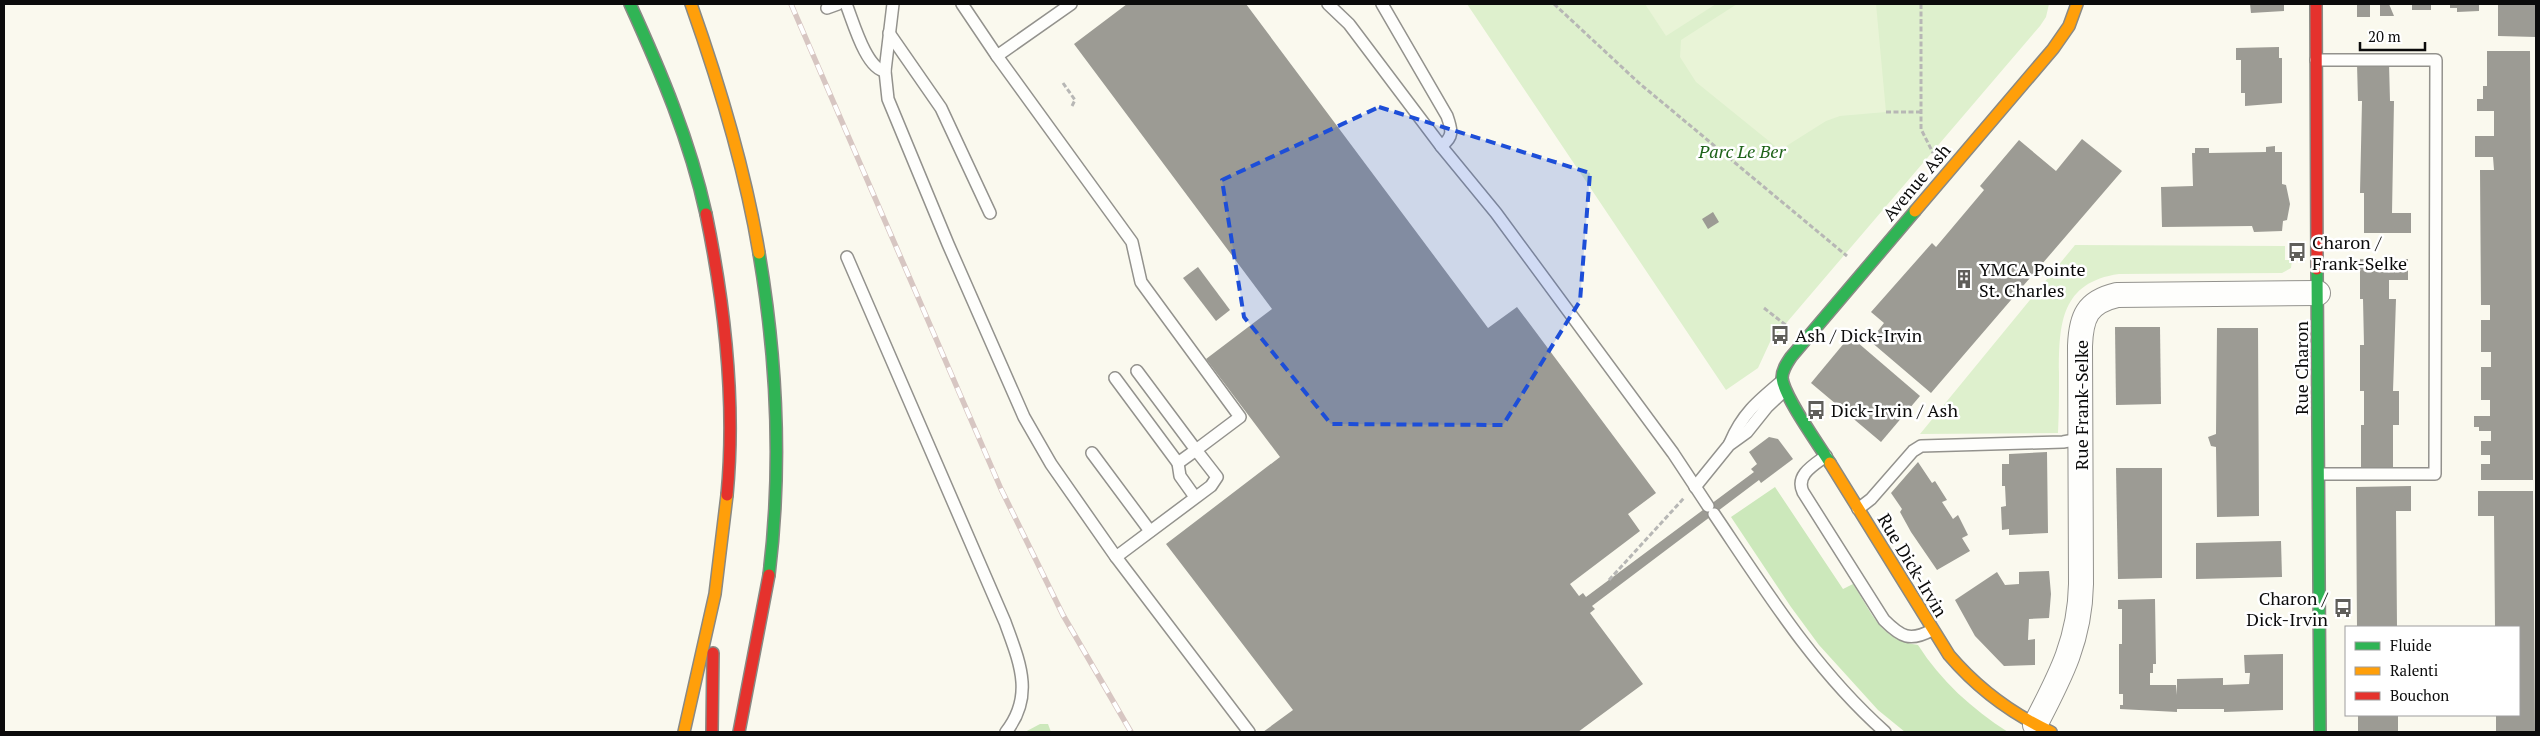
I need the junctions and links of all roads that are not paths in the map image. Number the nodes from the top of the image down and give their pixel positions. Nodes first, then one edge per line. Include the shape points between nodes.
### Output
1 (630, 4) edge
2 (691, 4) edge
3 (838, 4) edge
4 (846, 4) edge
5 (893, 4) edge
6 (962, 4) edge
7 (1071, 4) edge
8 (1328, 4) edge
9 (1382, 4) edge
10 (2077, 4) edge
11 (2316, 4) edge
12 (827, 8) dead end
13 (889, 33) junction
14 (997, 56) junction
15 (2316, 60) junction
16 (885, 71) junction
17 (1441, 146) junction
18 (990, 213) dead end
19 (847, 257) dead end
20 (2318, 293) junction
21 (1137, 371) dead end
22 (1115, 378) dead end
23 (1784, 386) junction
24 (2080, 439) junction
25 (1196, 450) junction
26 (1092, 453) dead end
27 (1826, 456) junction
28 (1178, 463) junction
29 (2320, 474) junction
30 (1695, 487) junction
31 (1195, 497) junction
32 (1858, 509) junction
33 (1150, 531) junction
34 (1116, 557) junction
35 (716, 592) junction
36 (1932, 630) junction
37 (2043, 729) edge
38 (684, 732) edge
39 (712, 732) edge
40 (739, 732) edge
41 (1006, 732) edge
42 (1248, 732) edge
43 (1885, 732) edge
44 (2320, 732) edge

1 - 35 street via 655,56 685,135 705,207 720,291 729,371 731,439
2 - 40 street via 721,89 748,188 764,274 773,351 776,449 772,540 759,633
3 - 12 lane
4 - 16 lane via 868,59 876,68
5 - 13 lane
6 - 14 lane
7 - 14 lane
8 - 17 lane via 1349,24
9 - 17 lane via 1447,116 1452,132
10 - 23 street, Avenue Ash via 2069,26 2054,48 1791,357 1783,368
11 - 15 street, Rue Charon
13 - 16 lane
13 - 18 lane via 941,108
14 - 25 lane via 1132,242 1142,282 1240,417
15 - 20 street, Rue Charon
15 - 29 lane via 2436,60 2435,474
16 - 34 lane via 893,112 1024,417 1051,464
17 - 30 lane via 1496,213
19 - 41 lane via 1005,622 1021,666 1019,711
20 - 24 street, Rue Frank-Selke via 2127,295 2101,301 2088,312 2081,325
20 - 29 street, Rue Charon
21 - 25 lane
22 - 28 lane
23 - 27 street, Rue Dick-Irvin
23 - 30 lane via 1738,423 1729,444
24 - 32 lane via 1921,446
24 - 37 street, Rue Frank-Selke via 2081,599 2078,626
25 - 28 lane
25 - 31 lane via 1216,477 1211,486
26 - 33 lane
27 - 32 street, Rue Dick-Irvin
27 - 36 lane via 1804,475 1803,492 1892,629 1916,638
28 - 31 lane via 1180,476
29 - 44 street, Rue Charon
30 - 43 lane via 1816,659 1852,701
31 - 33 lane
32 - 36 street, Rue Dick-Irvin
33 - 34 lane
34 - 42 lane
35 - 38 street
35 - 39 street
36 - 37 street, Rue Dick-Irvin via 1959,667 1986,695

